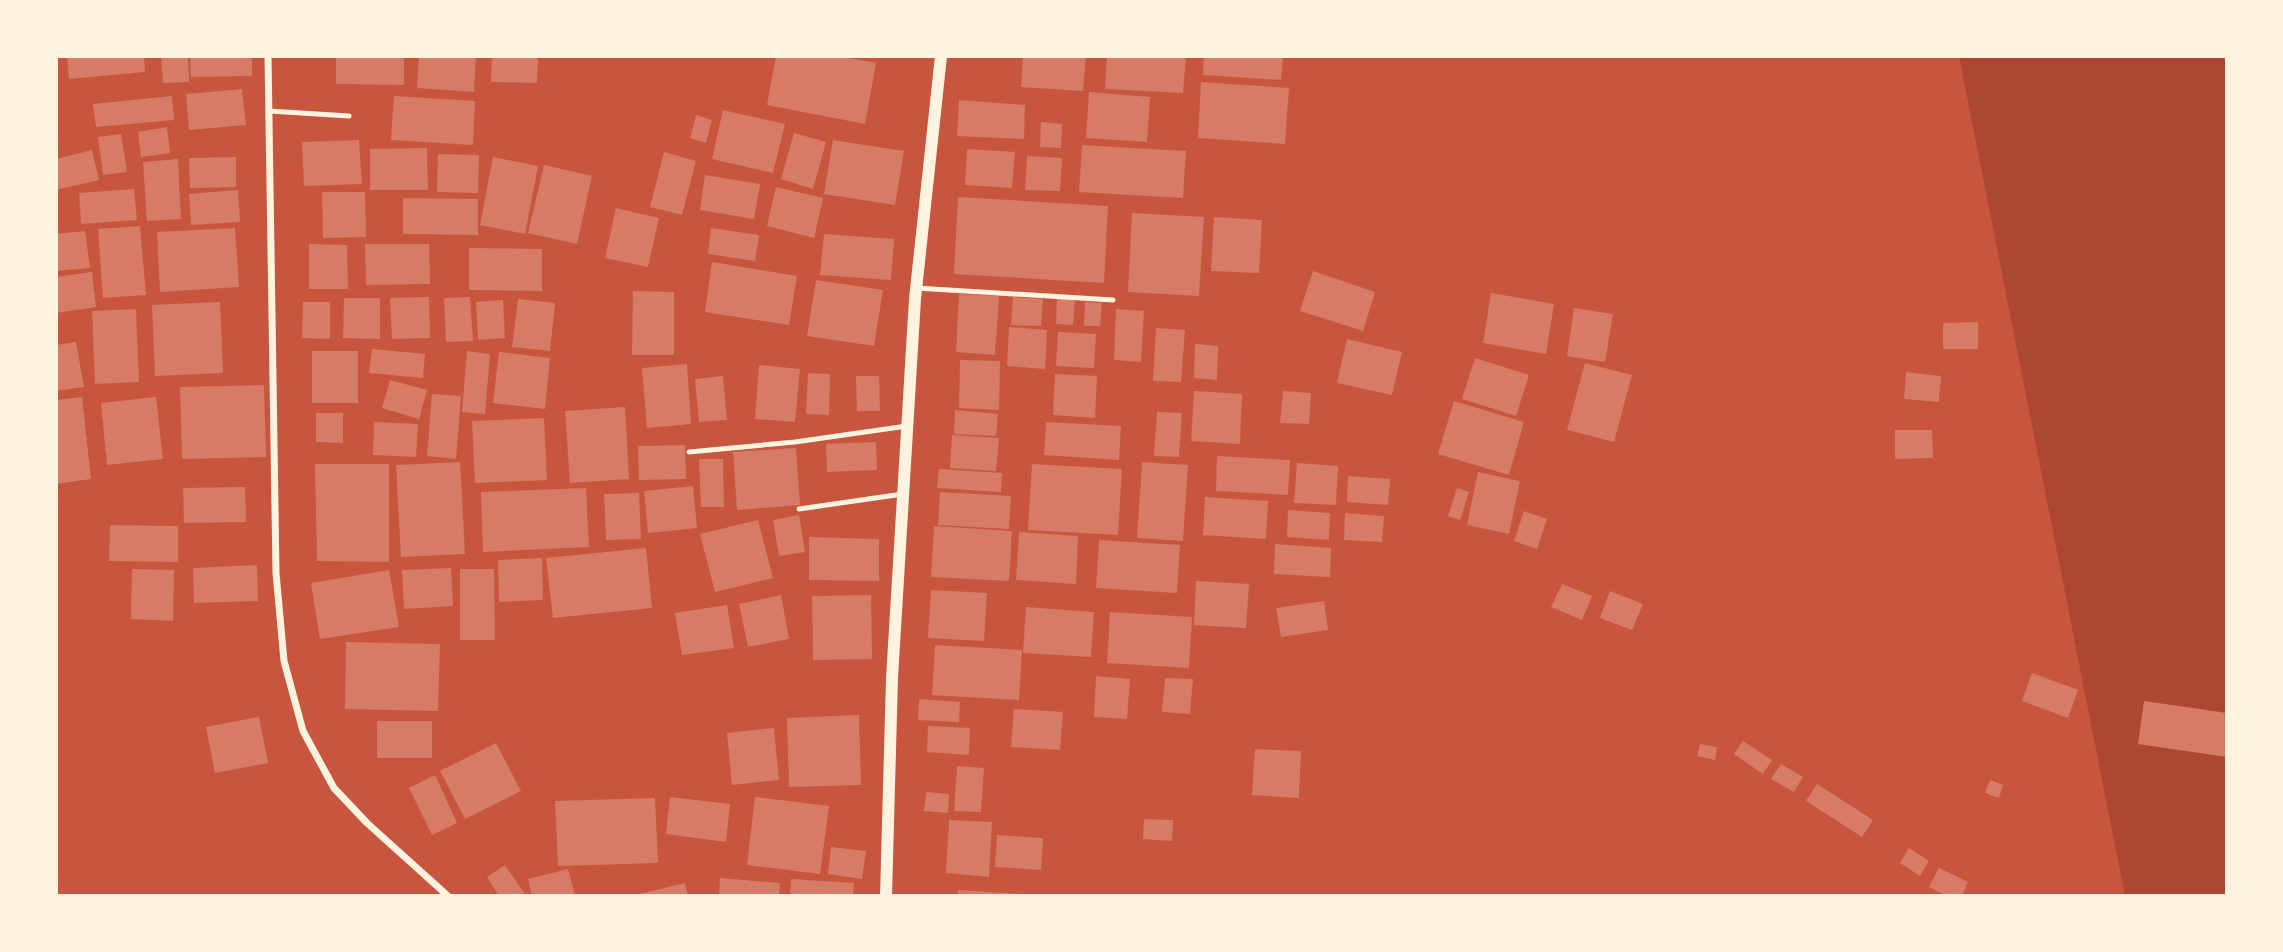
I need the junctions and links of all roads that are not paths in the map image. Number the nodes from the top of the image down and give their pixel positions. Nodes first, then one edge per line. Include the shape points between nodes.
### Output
1 (268, 56) edge
2 (941, 56) edge
3 (269, 111) junction
4 (349, 116) dead end
5 (916, 288) junction
6 (1113, 300) dead end
7 (907, 426) junction
8 (689, 452) dead end
9 (903, 494) junction
10 (799, 509) dead end
11 (448, 896) edge
12 (886, 896) edge

1 - 3 street
2 - 5 street
3 - 4 lane
3 - 11 street via 276,573 284,661 303,731 334,788
5 - 6 lane
5 - 7 street
7 - 8 lane
7 - 9 street
9 - 10 lane
9 - 12 street

